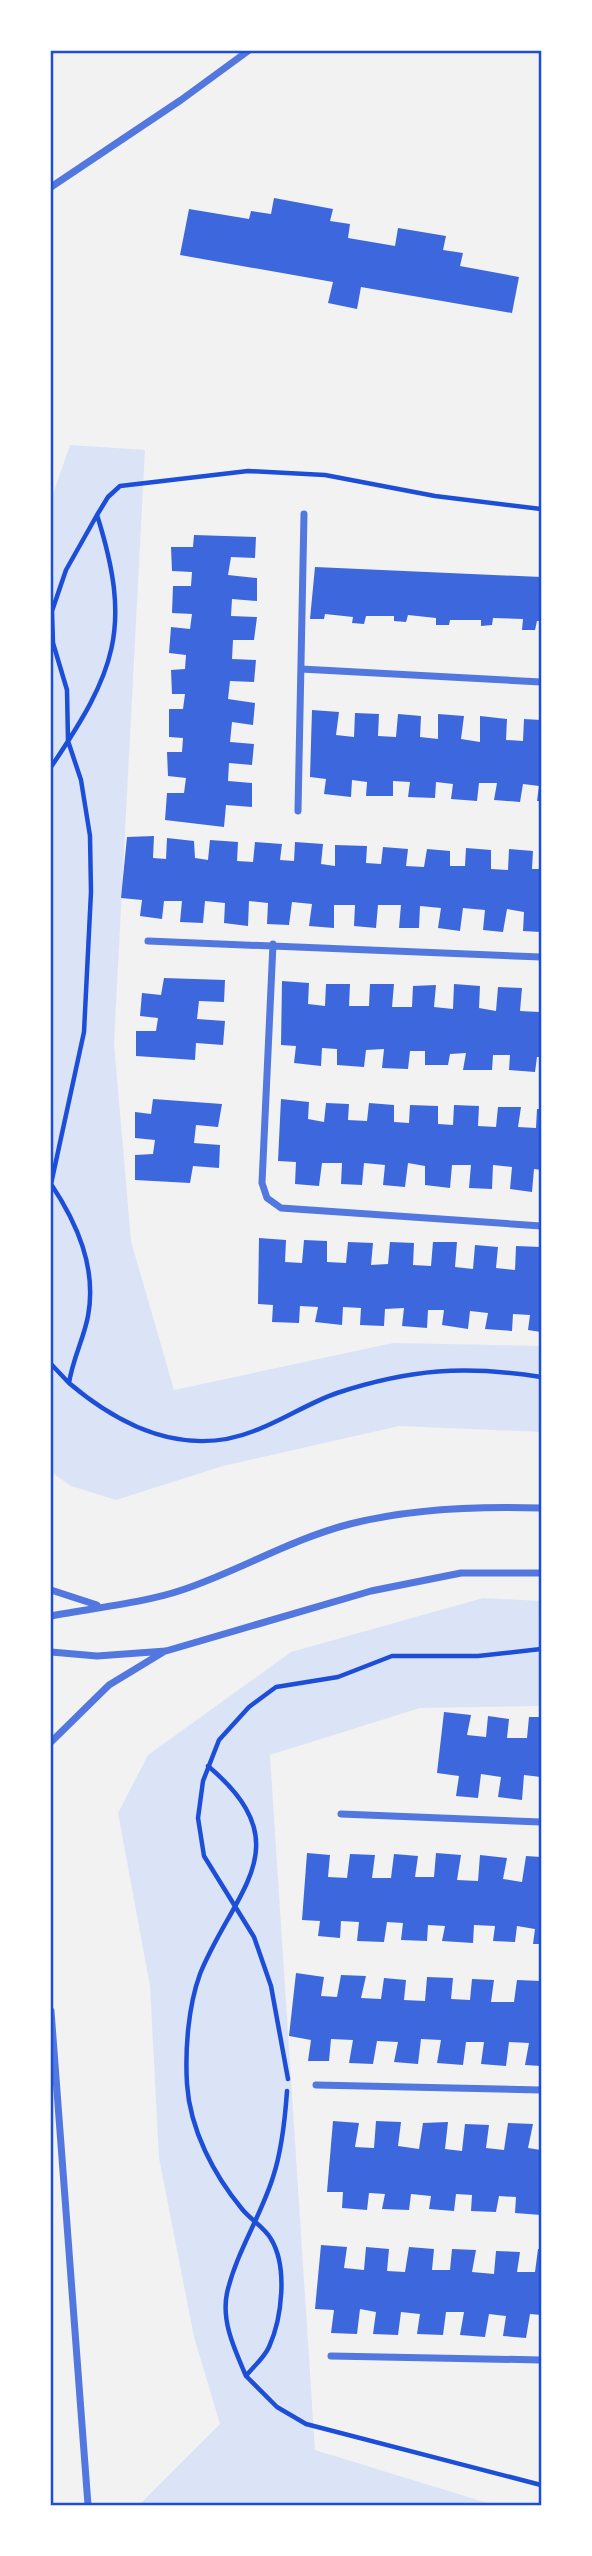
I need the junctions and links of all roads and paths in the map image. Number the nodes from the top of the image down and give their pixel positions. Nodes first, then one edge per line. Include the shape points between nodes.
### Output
1 (248, 51) edge
2 (51, 187) edge
3 (304, 514) dead end
4 (301, 668) junction
5 (541, 682) edge
6 (68, 741) junction
7 (51, 768) edge
8 (298, 811) dead end
9 (148, 940) dead end
10 (273, 944) junction
11 (541, 957) edge
12 (51, 1184) edge
13 (541, 1226) edge
14 (51, 1364) edge
15 (541, 1377) edge
16 (69, 1383) junction
17 (541, 1508) edge
18 (541, 1573) edge
19 (51, 1590) edge
20 (101, 1606) junction
21 (51, 1616) edge
22 (541, 1649) edge
23 (166, 1651) junction
24 (51, 1652) edge
25 (51, 1742) edge
26 (208, 1766) junction
27 (341, 1814) dead end
28 (541, 1822) edge
29 (236, 1908) junction
30 (51, 2011) edge
31 (316, 2085) dead end
32 (541, 2090) edge
33 (255, 2224) junction
34 (331, 2356) dead end
35 (541, 2360) edge
36 (246, 2376) junction
37 (541, 2485) edge
38 (88, 2505) edge

1 - 2 street
3 - 4 street
4 - 5 street
4 - 8 street
6 - 6 path via 92,706 111,657 116,609 113,574 97,515 66,570 52,611 53,643 67,690
6 - 7 path
6 - 12 path via 81,780 90,836 90,957 84,1032
9 - 10 street
10 - 11 street
10 - 13 street via 262,1183 267,1198 281,1208
12 - 16 path via 83,1244 89,1276 88,1317
14 - 16 path
15 - 16 path via 490,1369 436,1370 384,1379 333,1394 253,1432 211,1442 171,1440 132,1426 98,1408
17 - 20 street via 419,1512 350,1524 277,1549 180,1591
18 - 23 street via 461,1573 371,1591
19 - 20 street
20 - 21 street
22 - 26 path via 478,1656 392,1656 338,1676 276,1687 249,1707 219,1740
23 - 24 street via 97,1656
23 - 25 street via 109,1685
26 - 29 path via 198,1818 204,1856
26 - 29 path via 235,1789 251,1818 257,1848 251,1880
27 - 28 street
29 - 33 path via 254,1937 271,1986 288,2079 274,2175
29 - 33 path via 215,1940 199,1978 188,2032 187,2087 201,2142 226,2190
30 - 38 street
31 - 32 street
33 - 36 path via 227,2294 228,2334
33 - 36 path via 271,2238 281,2263 278,2315 269,2349
34 - 35 street
36 - 37 path via 277,2407 306,2424

